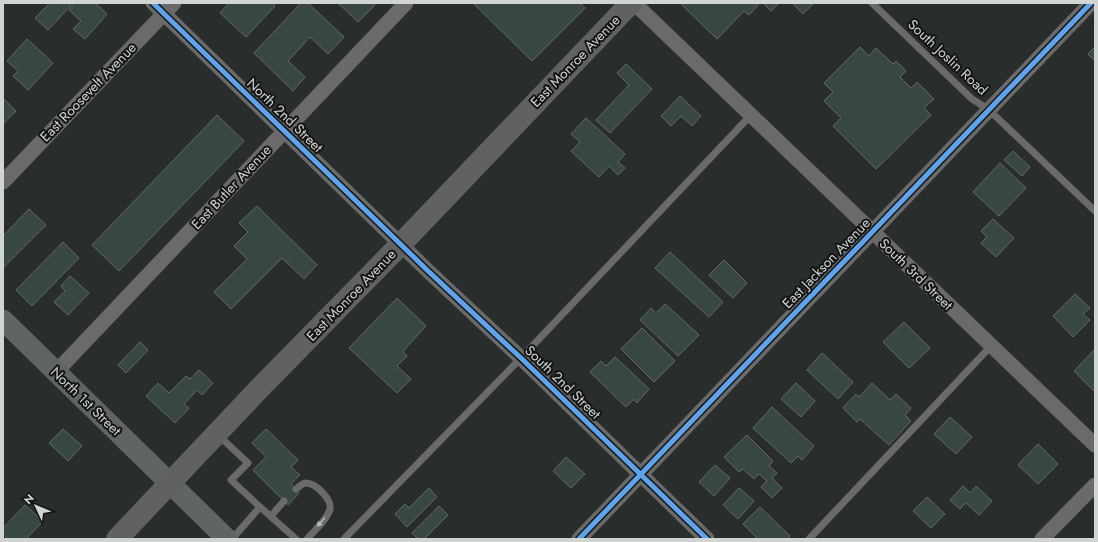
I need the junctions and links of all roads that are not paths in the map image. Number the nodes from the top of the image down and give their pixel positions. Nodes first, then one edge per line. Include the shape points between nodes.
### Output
1 (153, 3) edge
2 (406, 3) edge
3 (631, 3) edge
4 (634, 3) edge
5 (872, 3) edge
6 (1091, 3) edge
7 (169, 8) edge
8 (988, 109) junction
9 (751, 115) junction
10 (284, 130) junction
11 (3, 182) edge
12 (1095, 211) edge
13 (873, 232) junction
14 (401, 244) junction
15 (3, 320) edge
16 (991, 346) junction
17 (521, 358) junction
18 (56, 372) junction
19 (217, 434) junction
20 (1095, 445) edge
21 (640, 474) junction
22 (170, 482) junction
23 (1095, 485) edge
24 (296, 489) dead end
25 (284, 501) dead end
26 (260, 507) junction
27 (270, 516) junction
28 (117, 539) edge
29 (228, 539) edge
30 (232, 539) edge
31 (296, 539) edge
32 (307, 539) edge
33 (344, 539) edge
34 (579, 539) edge
35 (708, 539) edge
36 (810, 539) edge
37 (1042, 539) edge

1 - 7 street, North 2nd Street
2 - 10 street, East Butler Avenue
3 - 14 main road, East Monroe Avenue
4 - 9 street, South 3rd Street
5 - 8 lane, South Joslin Road via 972,99
6 - 8 street, East Jackson Avenue
7 - 10 street, North 2nd Street
7 - 11 street, East Roosevelt Avenue
8 - 12 lane, South Joslin Road
8 - 13 street, East Jackson Avenue
9 - 13 street, South 3rd Street
9 - 17 lane
10 - 14 street, North 2nd Street
10 - 18 street, East Butler Avenue
13 - 16 street, South 3rd Street
13 - 21 street, East Jackson Avenue
14 - 17 street, South 2nd Street
14 - 19 main road, East Monroe Avenue
15 - 18 main road, North 1st Street
16 - 20 street, South 3rd Street
16 - 36 lane
17 - 21 street, South 2nd Street
17 - 33 lane
18 - 22 main road, North 1st Street
19 - 22 main road, East Monroe Avenue
19 - 26 lane via 248,463 231,480
21 - 34 street, East Jackson Avenue
21 - 35 street, South 2nd Street
22 - 28 main road, East Monroe Avenue
22 - 29 main road, North 1st Street
23 - 37 street
24 -> 32 lane via 301,484 310,484 328,499 330,508 327,516
25 - 27 lane
26 - 27 lane
26 - 30 lane
27 - 31 lane

